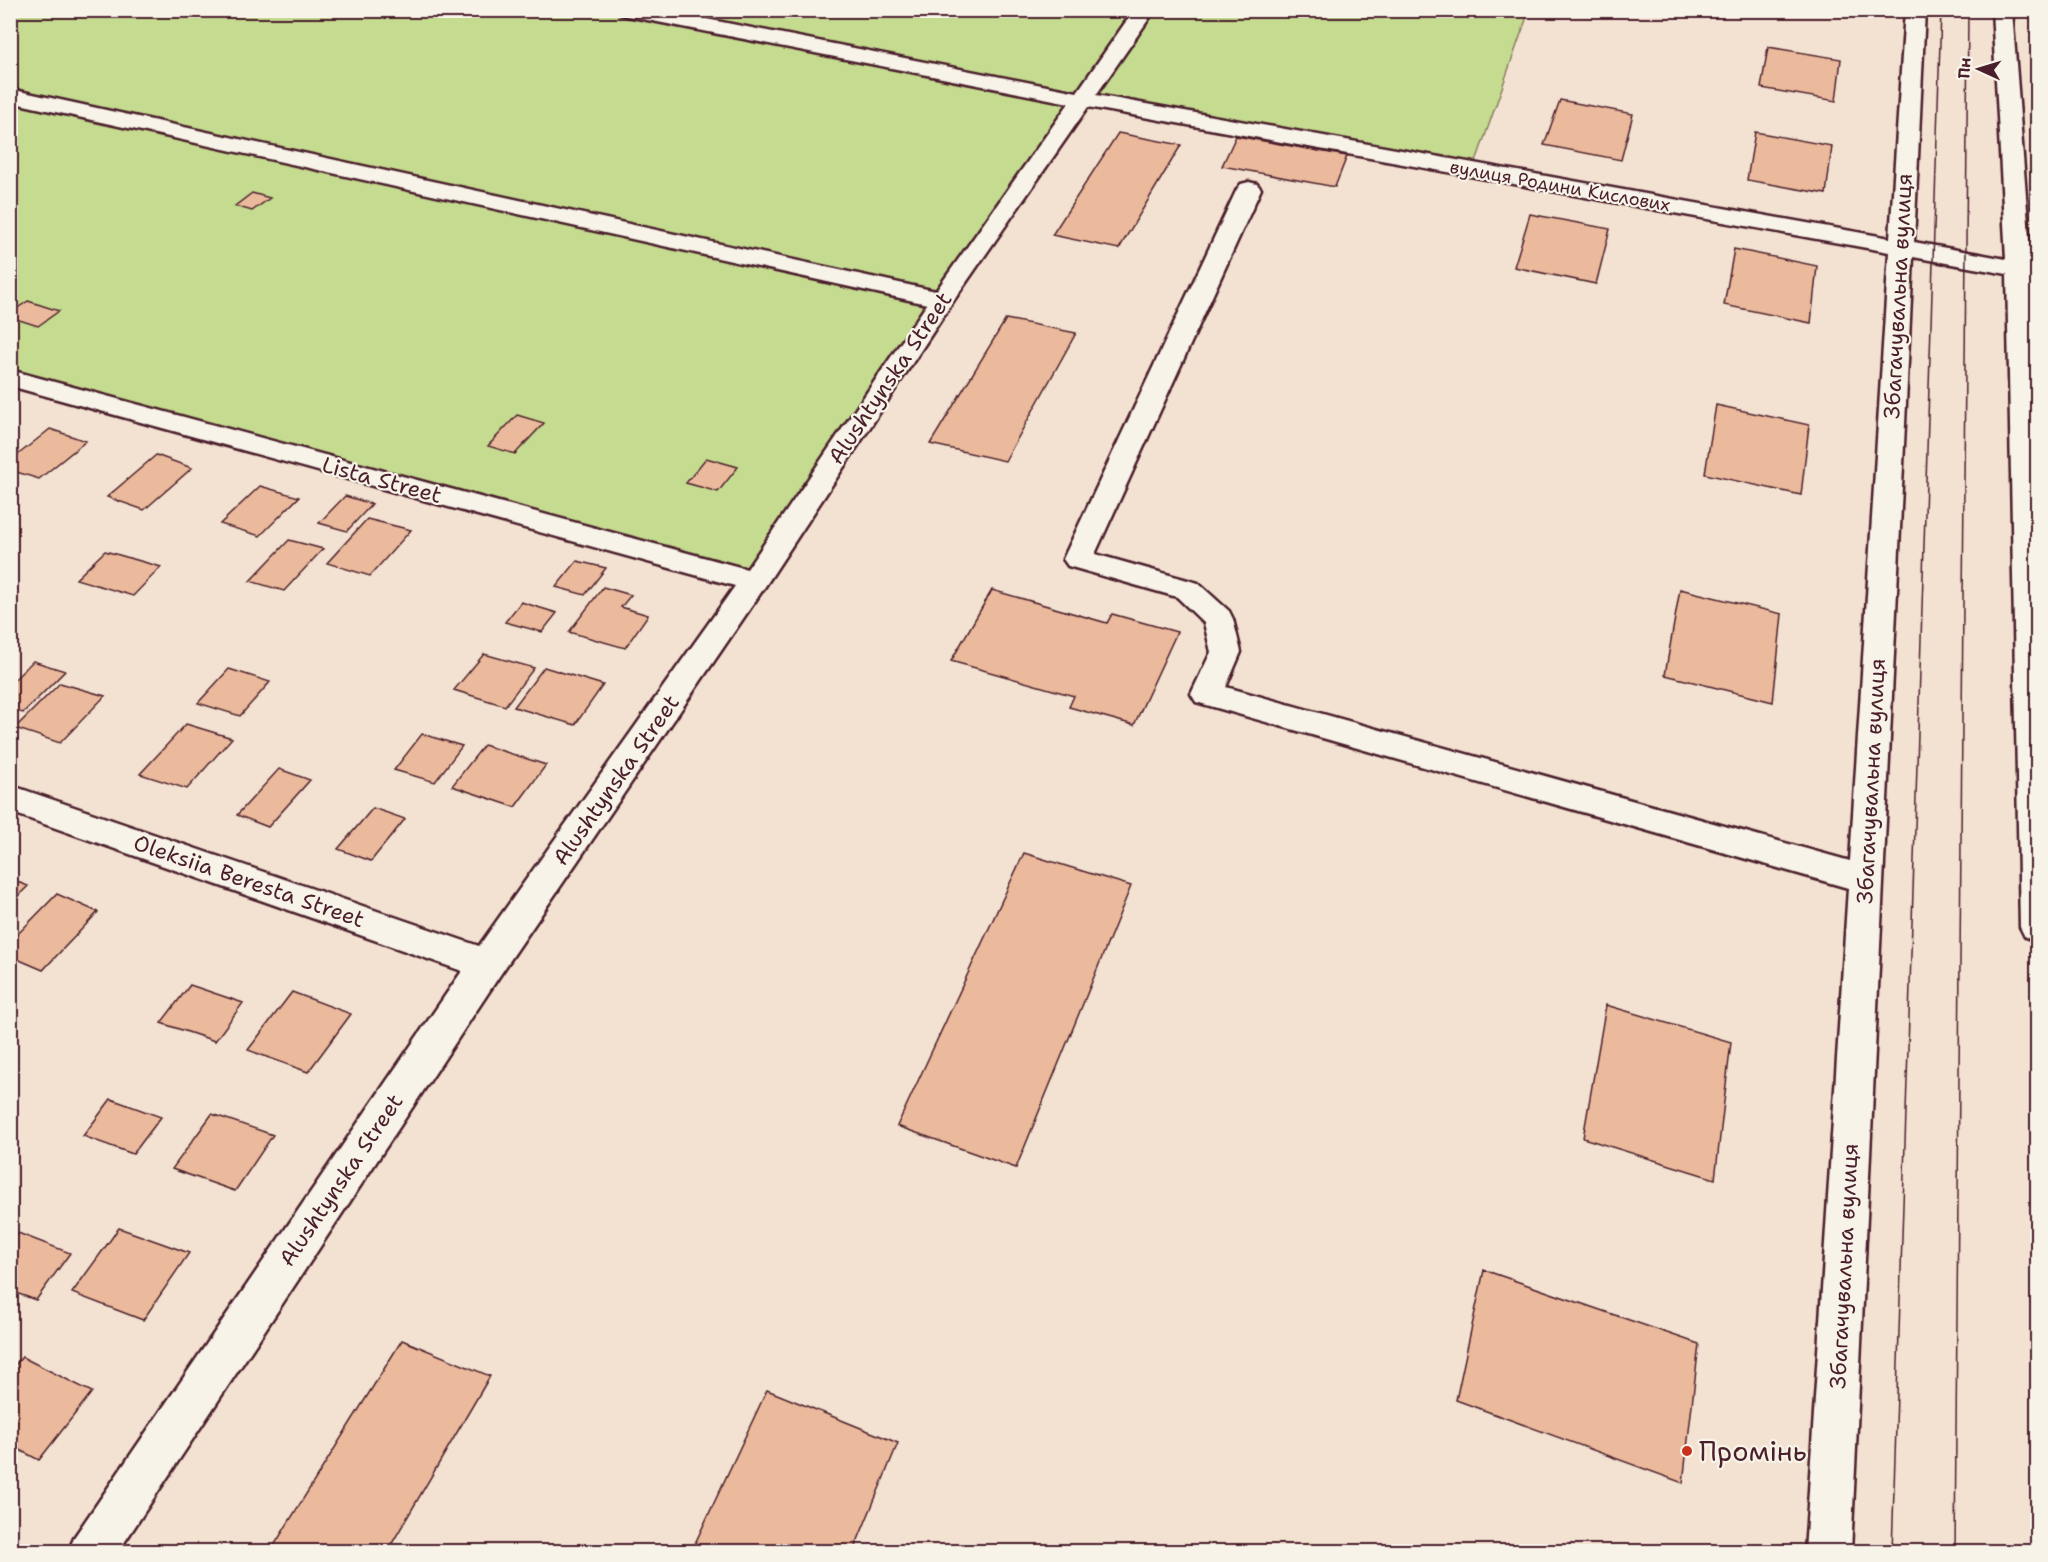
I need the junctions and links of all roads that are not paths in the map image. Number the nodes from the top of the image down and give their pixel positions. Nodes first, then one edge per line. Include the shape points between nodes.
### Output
1 (627, 10) edge
2 (1145, 10) edge
3 (1915, 10) edge
4 (2002, 10) edge
5 (10, 95) edge
6 (1082, 99) junction
7 (1249, 189) dead end
8 (1900, 247) junction
9 (2028, 270) edge
10 (942, 300) junction
11 (10, 378) edge
12 (754, 581) junction
13 (2036, 794) edge
14 (10, 798) edge
15 (1865, 879) junction
16 (2037, 927) edge
17 (487, 964) junction
18 (90, 1551) edge
19 (1828, 1551) edge

1 - 6 street, вулиця Родини Кислових
2 - 6 street, Alushtynska Street
3 - 8 street, Збагачувальна вулиця
4 - 9 street
5 - 10 street
6 - 8 street, вулиця Родини Кислових
6 - 10 street, Alushtynska Street
7 - 15 street via 1078,559 1187,590 1218,618 1226,652 1207,694
8 - 9 street, вулиця Родини Кислових
8 - 15 street, Збагачувальна вулиця
9 - 13 street
10 - 12 street, Alushtynska Street
11 - 12 street, Lista Street
12 - 17 street, Alushtynska Street
13 - 16 street
14 - 17 street, Oleksiia Beresta Street
15 - 19 street, Збагачувальна вулиця
17 - 18 street, Alushtynska Street

